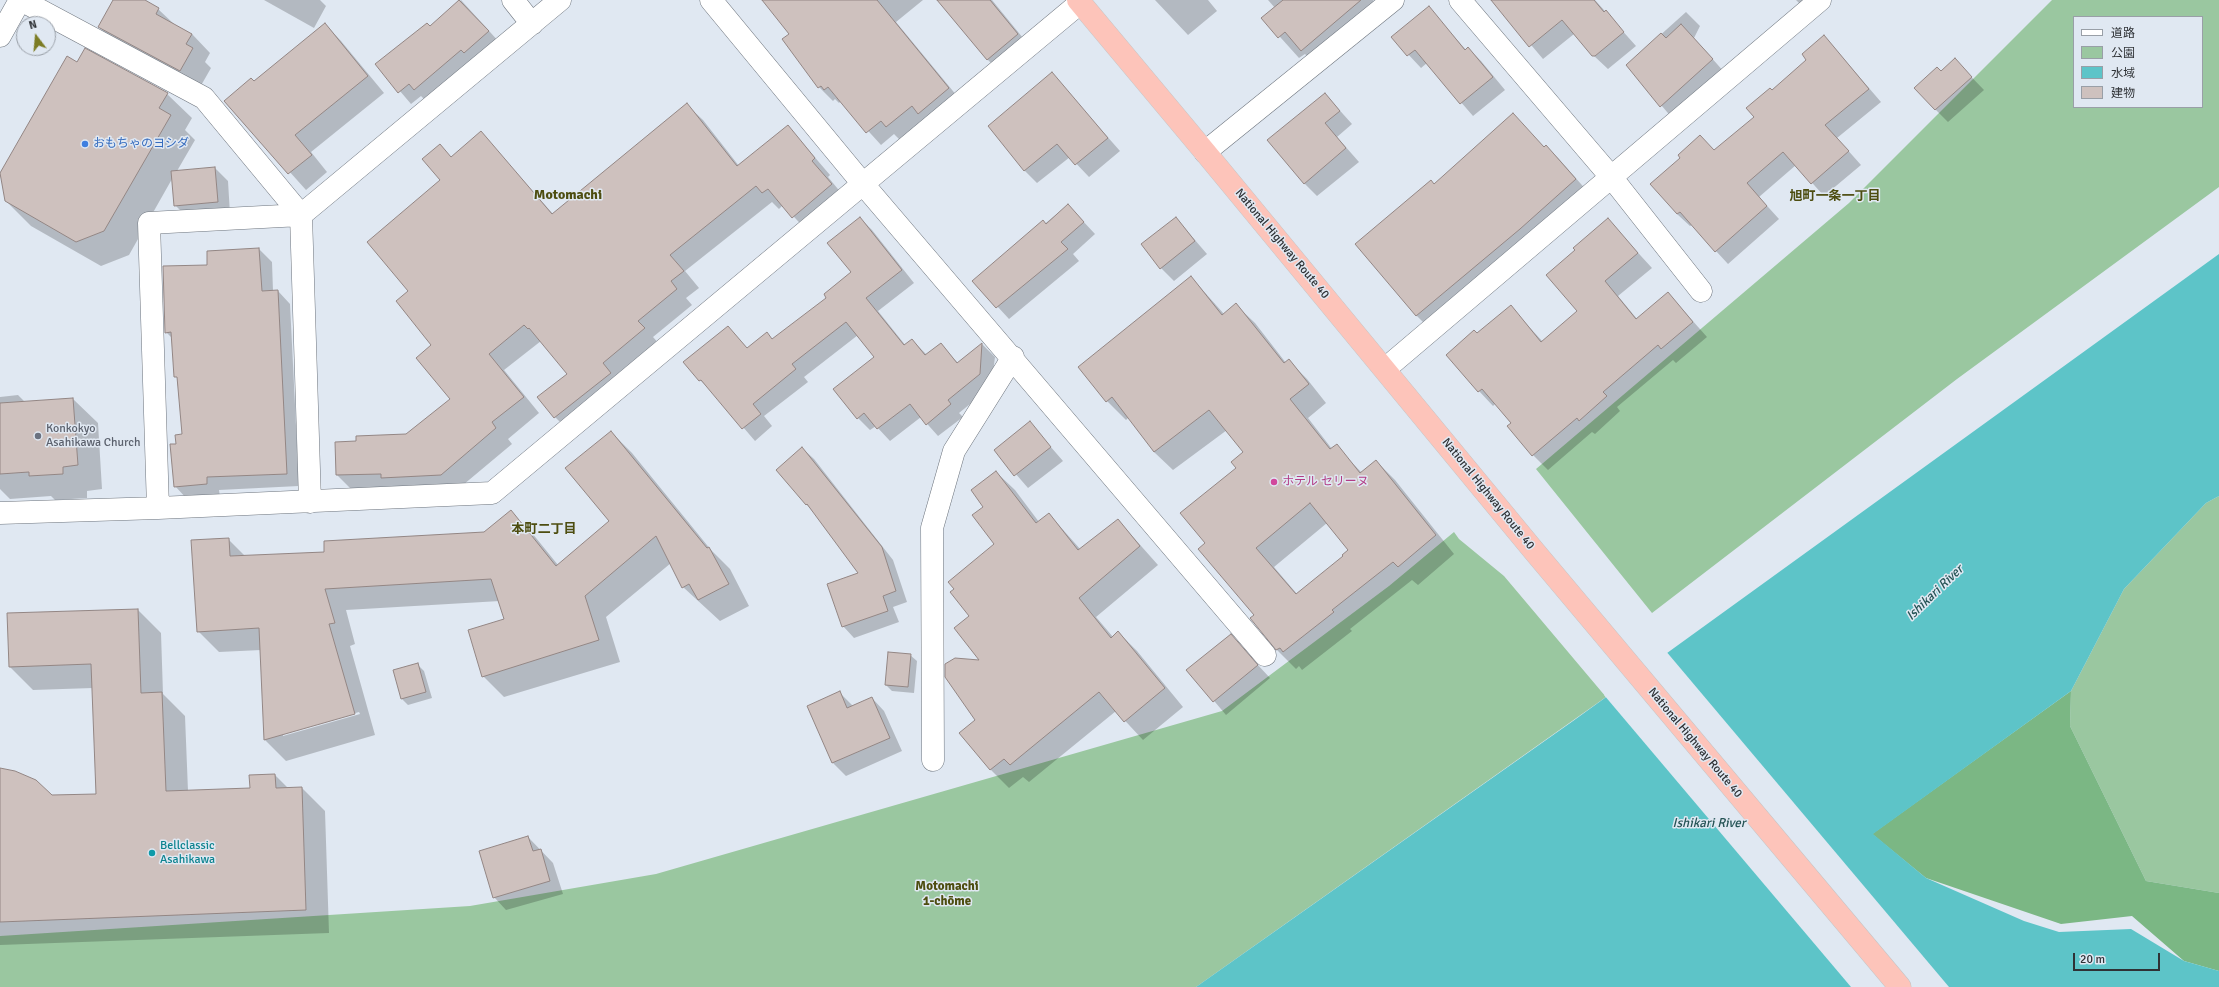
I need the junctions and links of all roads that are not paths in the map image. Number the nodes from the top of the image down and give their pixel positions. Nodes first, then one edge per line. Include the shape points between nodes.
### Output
1 (20, 0) edge
2 (513, 0) edge
3 (560, 0) edge
4 (711, 0) edge
5 (1393, 0) edge
6 (1460, 0) edge
7 (1820, 0) edge
8 (1079, 2) edge
9 (532, 24) junction
10 (0, 36) edge
11 (1205, 152) junction
12 (1612, 178) junction
13 (864, 184) junction
14 (301, 214) junction
15 (1701, 291) dead end
16 (1012, 357) junction
17 (1385, 369) junction
18 (310, 502) junction
19 (158, 508) junction
20 (0, 513) edge
21 (1265, 655) dead end
22 (933, 760) dead end
23 (1900, 987) edge

1 - 10 street
1 - 14 street via 204,98
2 - 9 street
3 - 9 street
4 - 13 street
5 - 11 street
6 - 12 street
7 - 12 street
8 - 11 highway, National Highway Route 40
8 - 13 street
9 - 14 street
11 - 17 highway, National Highway Route 40
12 - 15 street
12 - 17 street
13 - 16 street
13 - 18 street via 492,493
14 - 18 street
14 - 19 street via 149,223
16 - 21 street
16 - 22 street via 954,451 932,528
17 - 23 highway, National Highway Route 40 via 1534,551
18 - 19 street
19 - 20 street

